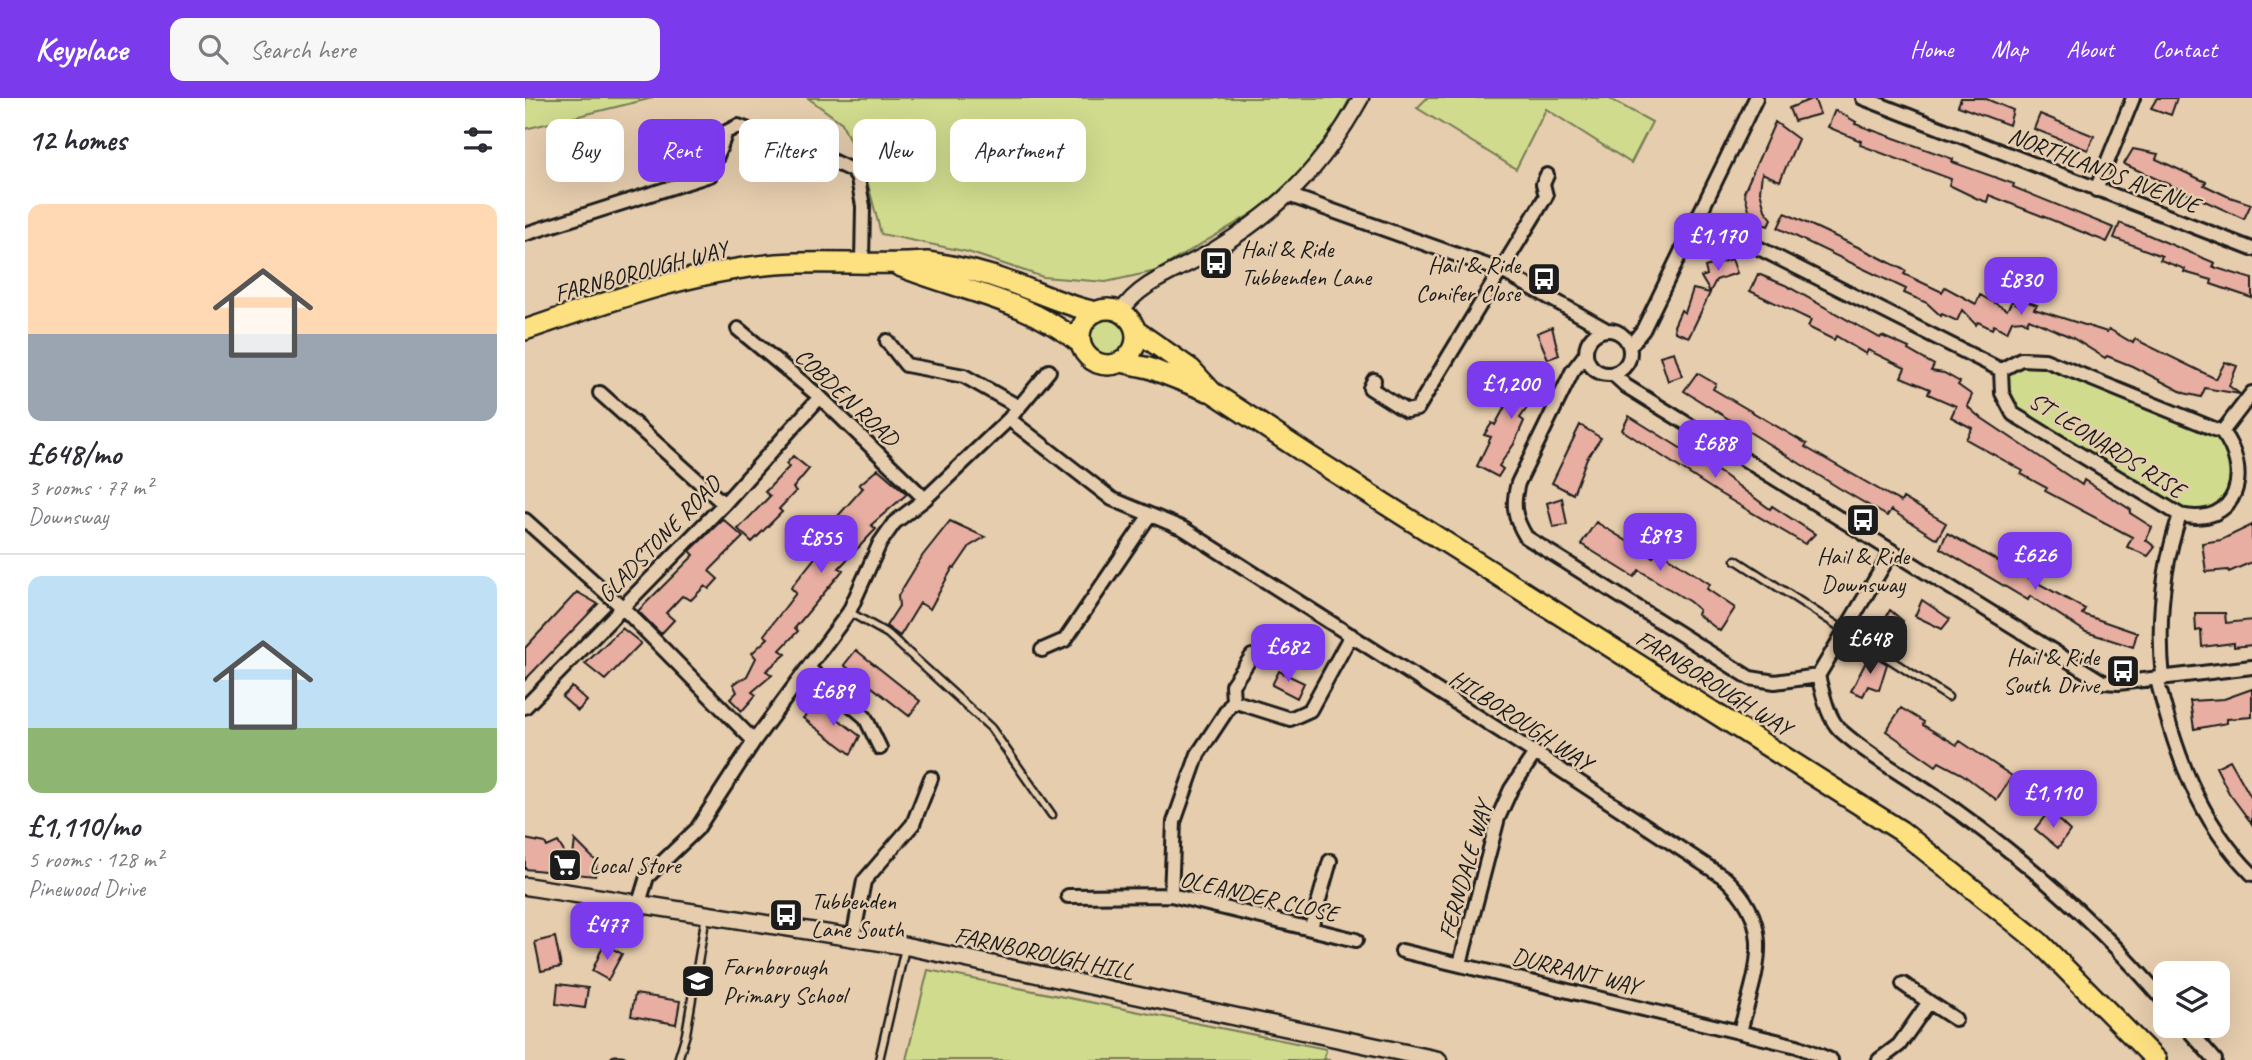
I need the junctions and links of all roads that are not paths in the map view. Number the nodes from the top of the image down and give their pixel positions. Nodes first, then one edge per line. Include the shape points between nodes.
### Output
1 (1361, 98) edge
2 (1756, 98) edge
3 (1863, 98) edge
4 (2133, 98) edge
5 (1547, 175) dead end
6 (2096, 190) junction
7 (1291, 195) junction
8 (1699, 218) junction
9 (525, 234) edge
10 (2252, 250) edge
11 (862, 262) junction
12 (896, 264) junction
13 (1501, 271) junction
14 (1096, 312) junction
15 (1122, 312) junction
16 (737, 329) dead end
17 (1605, 329) junction
18 (525, 330) edge
19 (1135, 330) junction
20 (887, 341) dead end
21 (1080, 343) junction
22 (1631, 345) junction
23 (1585, 355) junction
24 (1121, 362) junction
25 (2001, 370) junction
26 (1049, 371) dead end
27 (1613, 374) junction
28 (1374, 380) dead end
29 (1212, 392) junction
30 (600, 393) dead end
31 (2252, 393) edge
32 (820, 397) junction
33 (1019, 407) junction
34 (1009, 419) junction
35 (2222, 432) junction
36 (925, 499) junction
37 (724, 503) junction
38 (2180, 515) junction
39 (1149, 516) junction
40 (525, 520) edge
41 (1891, 553) junction
42 (1736, 560) dead end
43 (622, 607) junction
44 (849, 612) junction
45 (1846, 629) junction
46 (1351, 635) junction
47 (1042, 650) dead end
48 (1252, 656) dead end
49 (2252, 667) edge
50 (808, 668) junction
51 (1818, 676) junction
52 (2160, 679) junction
53 (1948, 697) dead end
54 (1233, 701) junction
55 (525, 707) edge
56 (754, 741) junction
57 (880, 748) dead end
58 (1535, 753) junction
59 (931, 778) dead end
60 (1052, 815) dead end
61 (1330, 861) dead end
62 (2252, 874) edge
63 (525, 886) edge
64 (1171, 895) junction
65 (1067, 896) dead end
66 (639, 902) junction
67 (706, 913) junction
68 (1311, 928) junction
69 (853, 938) junction
70 (1356, 940) dead end
71 (906, 946) junction
72 (1402, 951) dead end
73 (1459, 964) junction
74 (1903, 984) dead end
75 (2153, 988) edge
76 (1929, 1002) junction
77 (1955, 1019) dead end
78 (1740, 1032) junction
79 (2196, 1038) edge
80 (615, 1060) edge
81 (622, 1060) edge
82 (678, 1060) edge
83 (879, 1060) edge
84 (1438, 1060) edge
85 (1831, 1060) edge
86 (1879, 1060) edge
87 (2156, 1060) edge
88 (2215, 1060) edge

1 - 7 street via 1322,159
2 - 8 street
3 - 6 street, NORTHLANDS AVENUE
4 - 6 street
5 - 13 street via 1543,184 1546,196
6 - 10 street, NORTHLANDS AVENUE
7 - 13 street
7 - 15 street via 1213,251 1135,294
8 - 22 street
8 - 25 street
9 - 11 street via 710,176 726,132 743,127 853,171 863,206
11 - 12 highway, FARNBOROUGH WAY
11 - 18 highway, FARNBOROUGH WAY via 776,264 725,271 645,290
12 - 14 highway, FARNBOROUGH WAY via 927,262 969,270
12 - 21 highway, FARNBOROUGH WAY via 1017,305 1049,320
13 - 17 street
13 - 28 street via 1417,409 1406,411 1370,388
14 - 15 highway
14 - 21 highway via 1082,325
15 - 19 highway
16 - 32 street, COBDEN ROAD
17 - 22 street via 1624,336
17 - 23 street via 1587,342
19 - 24 highway via 1133,349
19 - 29 highway, FARNBOROUGH WAY via 1191,369
20 - 33 street via 906,365 964,376
21 - 24 highway via 1096,363
22 - 27 street via 1624,369
23 - 27 street via 1601,373
23 - 51 street via 1572,372 1518,483 1515,518 1526,537 1750,678 1775,682
24 - 29 highway, FARNBOROUGH WAY
25 - 35 street, ST LEONARDS RISE via 2021,359 2045,360
25 - 38 street, ST LEONARDS RISE via 2002,393 2014,414
26 - 33 street
27 - 41 street
29 - 87 highway, FARNBOROUGH WAY via 1901,831 2039,942
30 - 37 street
31 - 35 street
32 - 36 street, COBDEN ROAD
32 - 37 street, GLADSTONE ROAD
33 - 34 street
34 - 36 street
34 - 39 street, HILBOROUGH WAY via 1112,499
35 - 38 street, ST LEONARDS RISE via 2235,443 2242,459 2240,495 2215,516 2197,519
36 - 44 street via 894,523 880,543
37 - 43 street, GLADSTONE ROAD
38 - 52 street via 2162,589
39 - 46 street, HILBOROUGH WAY via 1185,529
39 - 47 street via 1065,640
40 - 43 street
41 - 45 street
41 - 52 street via 2103,682
42 - 45 lane
43 - 55 street, GLADSTONE ROAD
43 - 56 street
44 - 50 street
44 - 60 lane via 888,634 991,728
45 - 51 street
45 - 53 lane
46 - 54 street via 1310,710 1290,719
46 - 58 street, HILBOROUGH WAY
48 - 54 street via 1231,685
49 - 52 street
50 - 56 street
50 - 57 street via 865,718
51 - 75 street via 1838,728 2017,859 2128,958
52 - 62 street via 2172,741 2192,787 2213,827
54 - 64 street via 1198,754 1174,822
56 - 66 street via 697,829 647,877
58 - 73 street, FERNDALE WAY via 1502,807
58 - 78 street, HILBOROUGH WAY via 1725,878 1747,902 1759,948
59 - 69 street via 913,824 864,881
61 - 68 street
63 - 66 main road, FARNBOROUGH HILL
64 - 65 street, OLEANDER CLOSE
64 - 68 street, OLEANDER CLOSE
66 - 67 main road, FARNBOROUGH HILL
67 - 69 main road, FARNBOROUGH HILL
67 - 82 lane
68 - 70 street, OLEANDER CLOSE
69 - 71 main road, FARNBOROUGH HILL
71 - 83 lane
71 - 84 main road, FARNBOROUGH HILL
72 - 73 street, DURRANT WAY
73 - 78 street, DURRANT WAY
74 - 76 street
76 - 77 street
76 - 86 street via 1899,1045
78 - 85 street, DURRANT WAY via 1804,1048
79 - 88 street
80 - 81 lane

